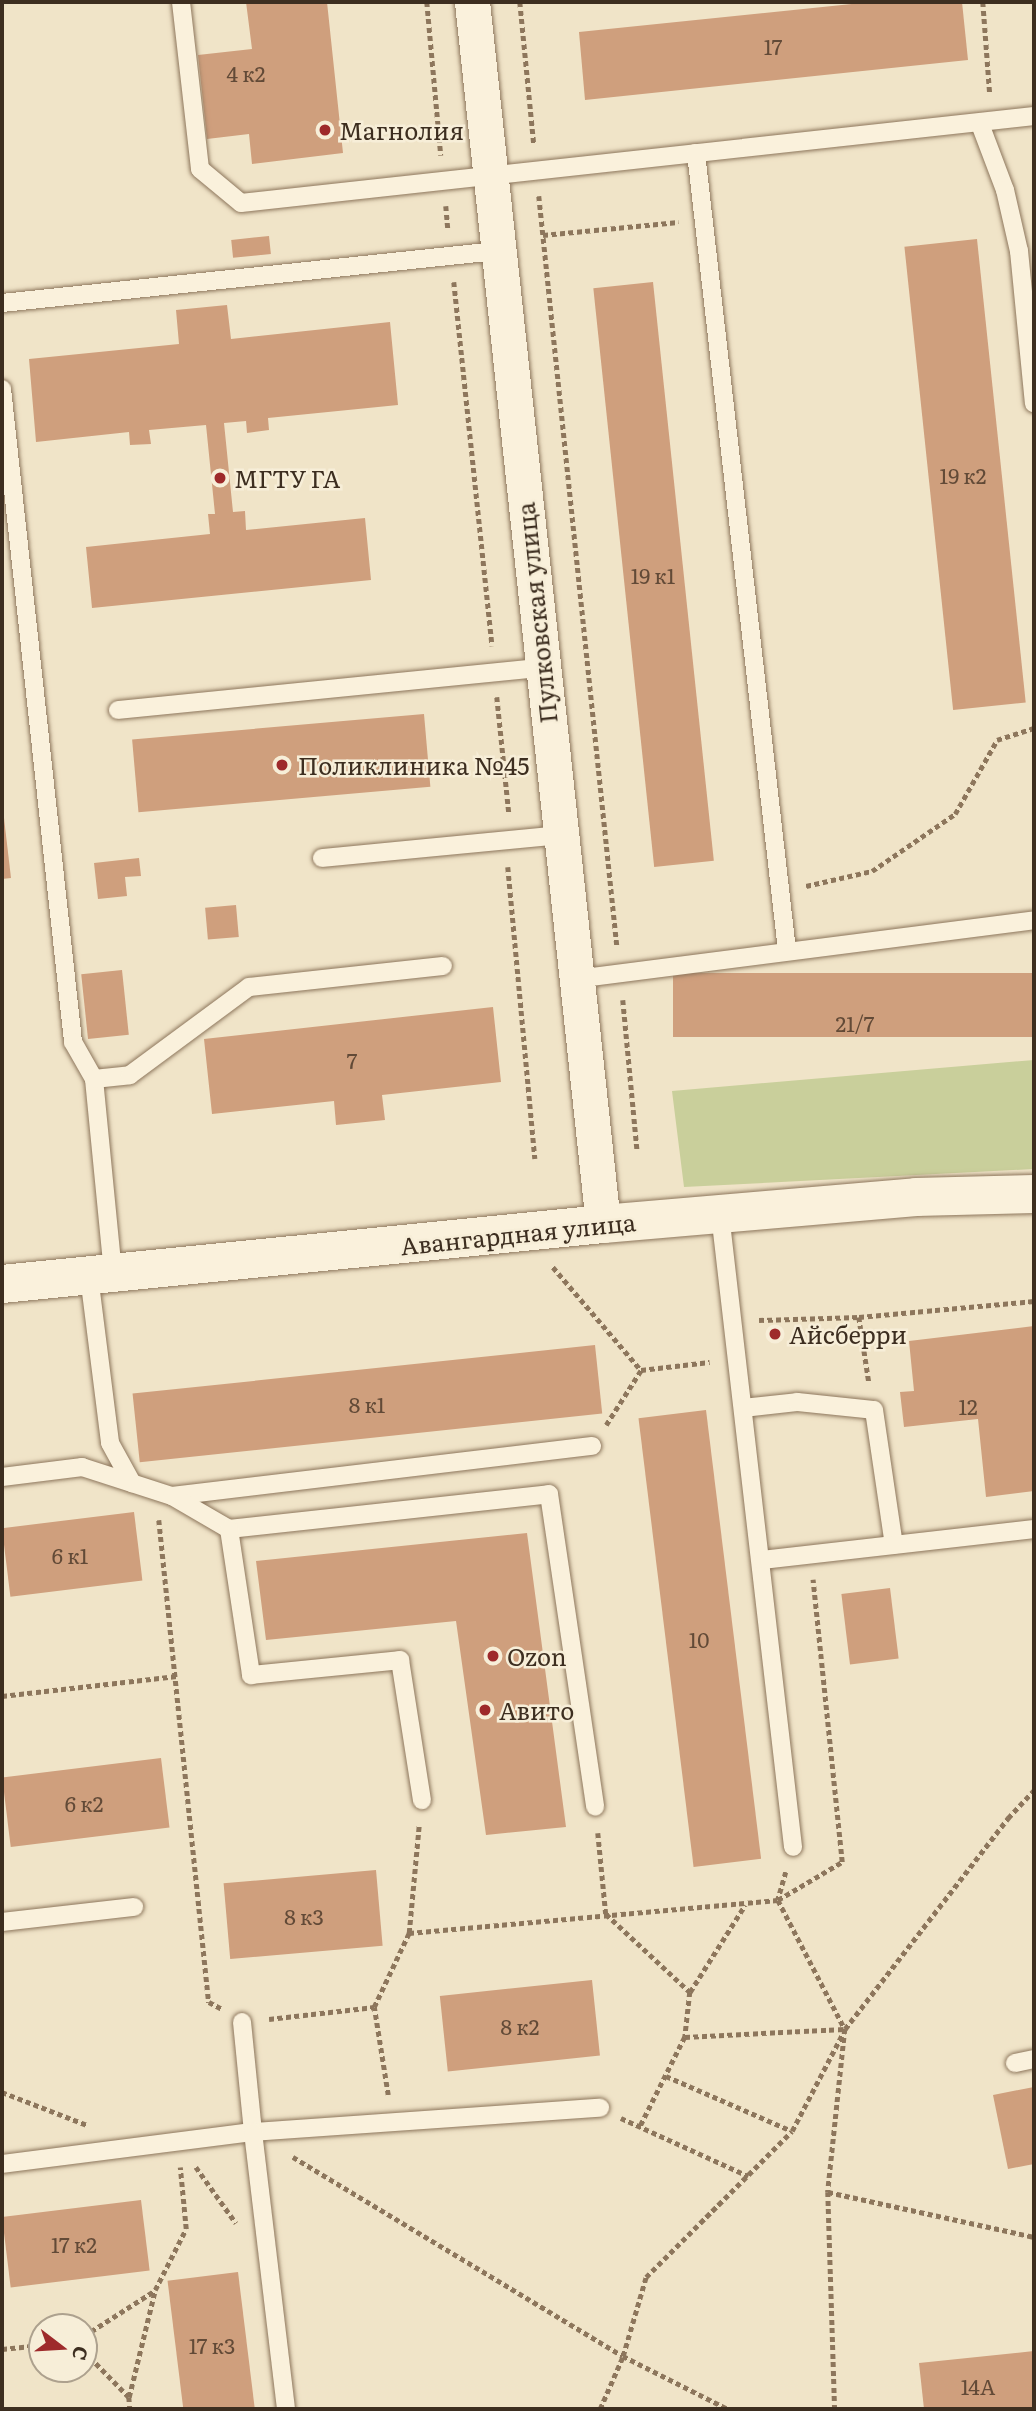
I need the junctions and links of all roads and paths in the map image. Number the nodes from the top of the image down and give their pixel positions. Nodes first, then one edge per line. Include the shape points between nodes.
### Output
1 (181, 2) edge
2 (427, 2) edge
3 (472, 2) edge
4 (520, 2) edge
5 (983, 2) edge
6 (1034, 116) edge
7 (986, 123) junction
8 (696, 153) junction
9 (537, 171) junction
10 (489, 176) junction
11 (443, 180) junction
12 (702, 220) junction
13 (543, 235) junction
14 (497, 251) junction
15 (451, 256) junction
16 (2, 303) edge
17 (1033, 380) edge
18 (2, 389) edge
19 (1034, 403) edge
20 (542, 667) junction
21 (495, 672) junction
22 (118, 710) dead end
23 (1034, 728) edge
24 (560, 835) junction
25 (509, 840) junction
26 (322, 859) dead end
27 (780, 892) junction
28 (1034, 920) edge
29 (787, 951) junction
30 (443, 966) dead end
31 (620, 974) junction
32 (576, 979) junction
33 (94, 1079) junction
34 (637, 1149) dead end
35 (535, 1159) dead end
36 (1034, 1194) edge
37 (720, 1214) junction
38 (603, 1224) junction
39 (544, 1230) junction
40 (101, 1274) junction
41 (2, 1284) edge
42 (1034, 1301) edge
43 (859, 1317) junction
44 (732, 1321) junction
45 (737, 1359) junction
46 (641, 1370) junction
47 (743, 1408) junction
48 (874, 1410) junction
49 (592, 1446) joint
50 (2, 1477) edge
51 (132, 1483) junction
52 (172, 1496) junction
53 (229, 1529) junction
54 (1034, 1529) edge
55 (894, 1545) junction
56 (762, 1560) junction
57 (177, 1676) junction
58 (2, 1696) edge
59 (1034, 1790) edge
60 (422, 1800) joint
61 (595, 1807) joint
62 (793, 1847) joint
63 (746, 1904) dead end
64 (134, 1908) dead end
65 (606, 1914) junction
66 (2, 1922) edge
67 (409, 1933) junction
68 (691, 1992) junction
69 (374, 2007) junction
70 (242, 2022) junction
71 (845, 2029) junction
72 (685, 2037) junction
73 (1034, 2059) edge
74 (1015, 2063) dead end
75 (666, 2076) junction
76 (2, 2092) edge
77 (600, 2108) joint
78 (392, 2122) junction
79 (97, 2126) dead end
80 (640, 2127) junction
81 (792, 2131) junction
82 (253, 2132) junction
83 (178, 2141) junction
84 (2, 2164) edge
85 (748, 2176) junction
86 (828, 2192) junction
87 (1034, 2237) edge
88 (269, 2269) junction
89 (155, 2290) junction
90 (98, 2327) edge
91 (28, 2346) edge
92 (2, 2349) edge
93 (623, 2356) junction
94 (98, 2366) edge
95 (129, 2398) junction
96 (130, 2409) edge
97 (286, 2409) edge
98 (600, 2409) edge
99 (728, 2409) edge
100 (835, 2409) edge

1 - 11 lane via 200,169 241,202
2 - 11 path
3 - 10 street, Пулковская улица
4 - 9 path
5 - 7 path
6 - 7 lane
7 - 8 lane
7 - 17 lane via 1019,251
8 - 9 lane
8 - 12 lane
9 - 10 lane
9 - 13 path
10 - 11 lane
10 - 14 street, Пулковская улица
11 - 15 path
12 - 13 path
12 - 27 lane
13 - 31 path
14 - 15 lane
14 - 20 street, Пулковская улица
15 - 16 lane
15 - 21 path
17 - 19 lane
18 - 33 lane via 73,1042
20 - 21 lane
20 - 24 street, Пулковская улица
21 - 22 lane
21 - 25 path
23 - 27 path via 997,740 955,814 872,871
24 - 25 lane
24 - 32 street, Пулковская улица
25 - 26 lane
25 - 35 path
27 - 29 lane
28 - 29 lane
29 - 31 lane
30 - 33 lane via 249,987 130,1075
31 - 32 lane
31 - 34 path
32 - 38 street, Пулковская улица
33 - 40 lane
36 - 37 main road, Авангардная улица via 916,1197
37 - 38 main road, Авангардная улица
37 - 44 lane
38 - 39 main road, Авангардная улица
39 - 40 main road, Авангардная улица
39 - 46 path via 548,1261
40 - 41 main road, Авангардная улица
40 - 51 lane via 110,1443
42 - 43 path
43 - 44 path
43 - 48 path
44 - 45 lane
45 - 46 path
45 - 47 lane
46 - 49 path
47 - 48 lane via 797,1402
47 - 56 lane
48 - 55 lane
49 - 52 lane
50 - 51 lane via 82,1467
51 - 52 lane
51 - 57 path via 159,1517
52 - 53 lane
53 - 60 lane via 251,1675 400,1660
53 - 61 lane via 550,1494
54 - 55 lane
55 - 56 lane
56 - 62 lane
57 - 58 path
57 - 70 path via 209,2001
59 - 71 path
60 - 67 path
61 - 65 path
62 - 71 path via 778,1900
63 - 68 path
64 - 66 lane
65 - 67 path
65 - 68 path
67 - 69 path
68 - 72 path
69 - 70 path
69 - 78 path
70 - 82 lane
71 - 72 path
71 - 81 path
71 - 86 path
72 - 75 path
73 - 74 lane
75 - 80 path
75 - 81 path
76 - 79 path via 70,2121
77 - 78 lane
77 - 80 path
78 - 82 lane
80 - 85 path
81 - 85 path
82 - 83 lane
82 - 88 lane
82 - 93 path
83 - 84 lane
83 - 88 path
83 - 89 path via 186,2229
85 - 93 path via 646,2277
86 - 87 path
86 - 100 path
88 - 97 lane
89 - 90 path
89 - 95 path
91 - 92 path
93 - 98 path
93 - 99 path
94 - 95 path
95 - 96 path

